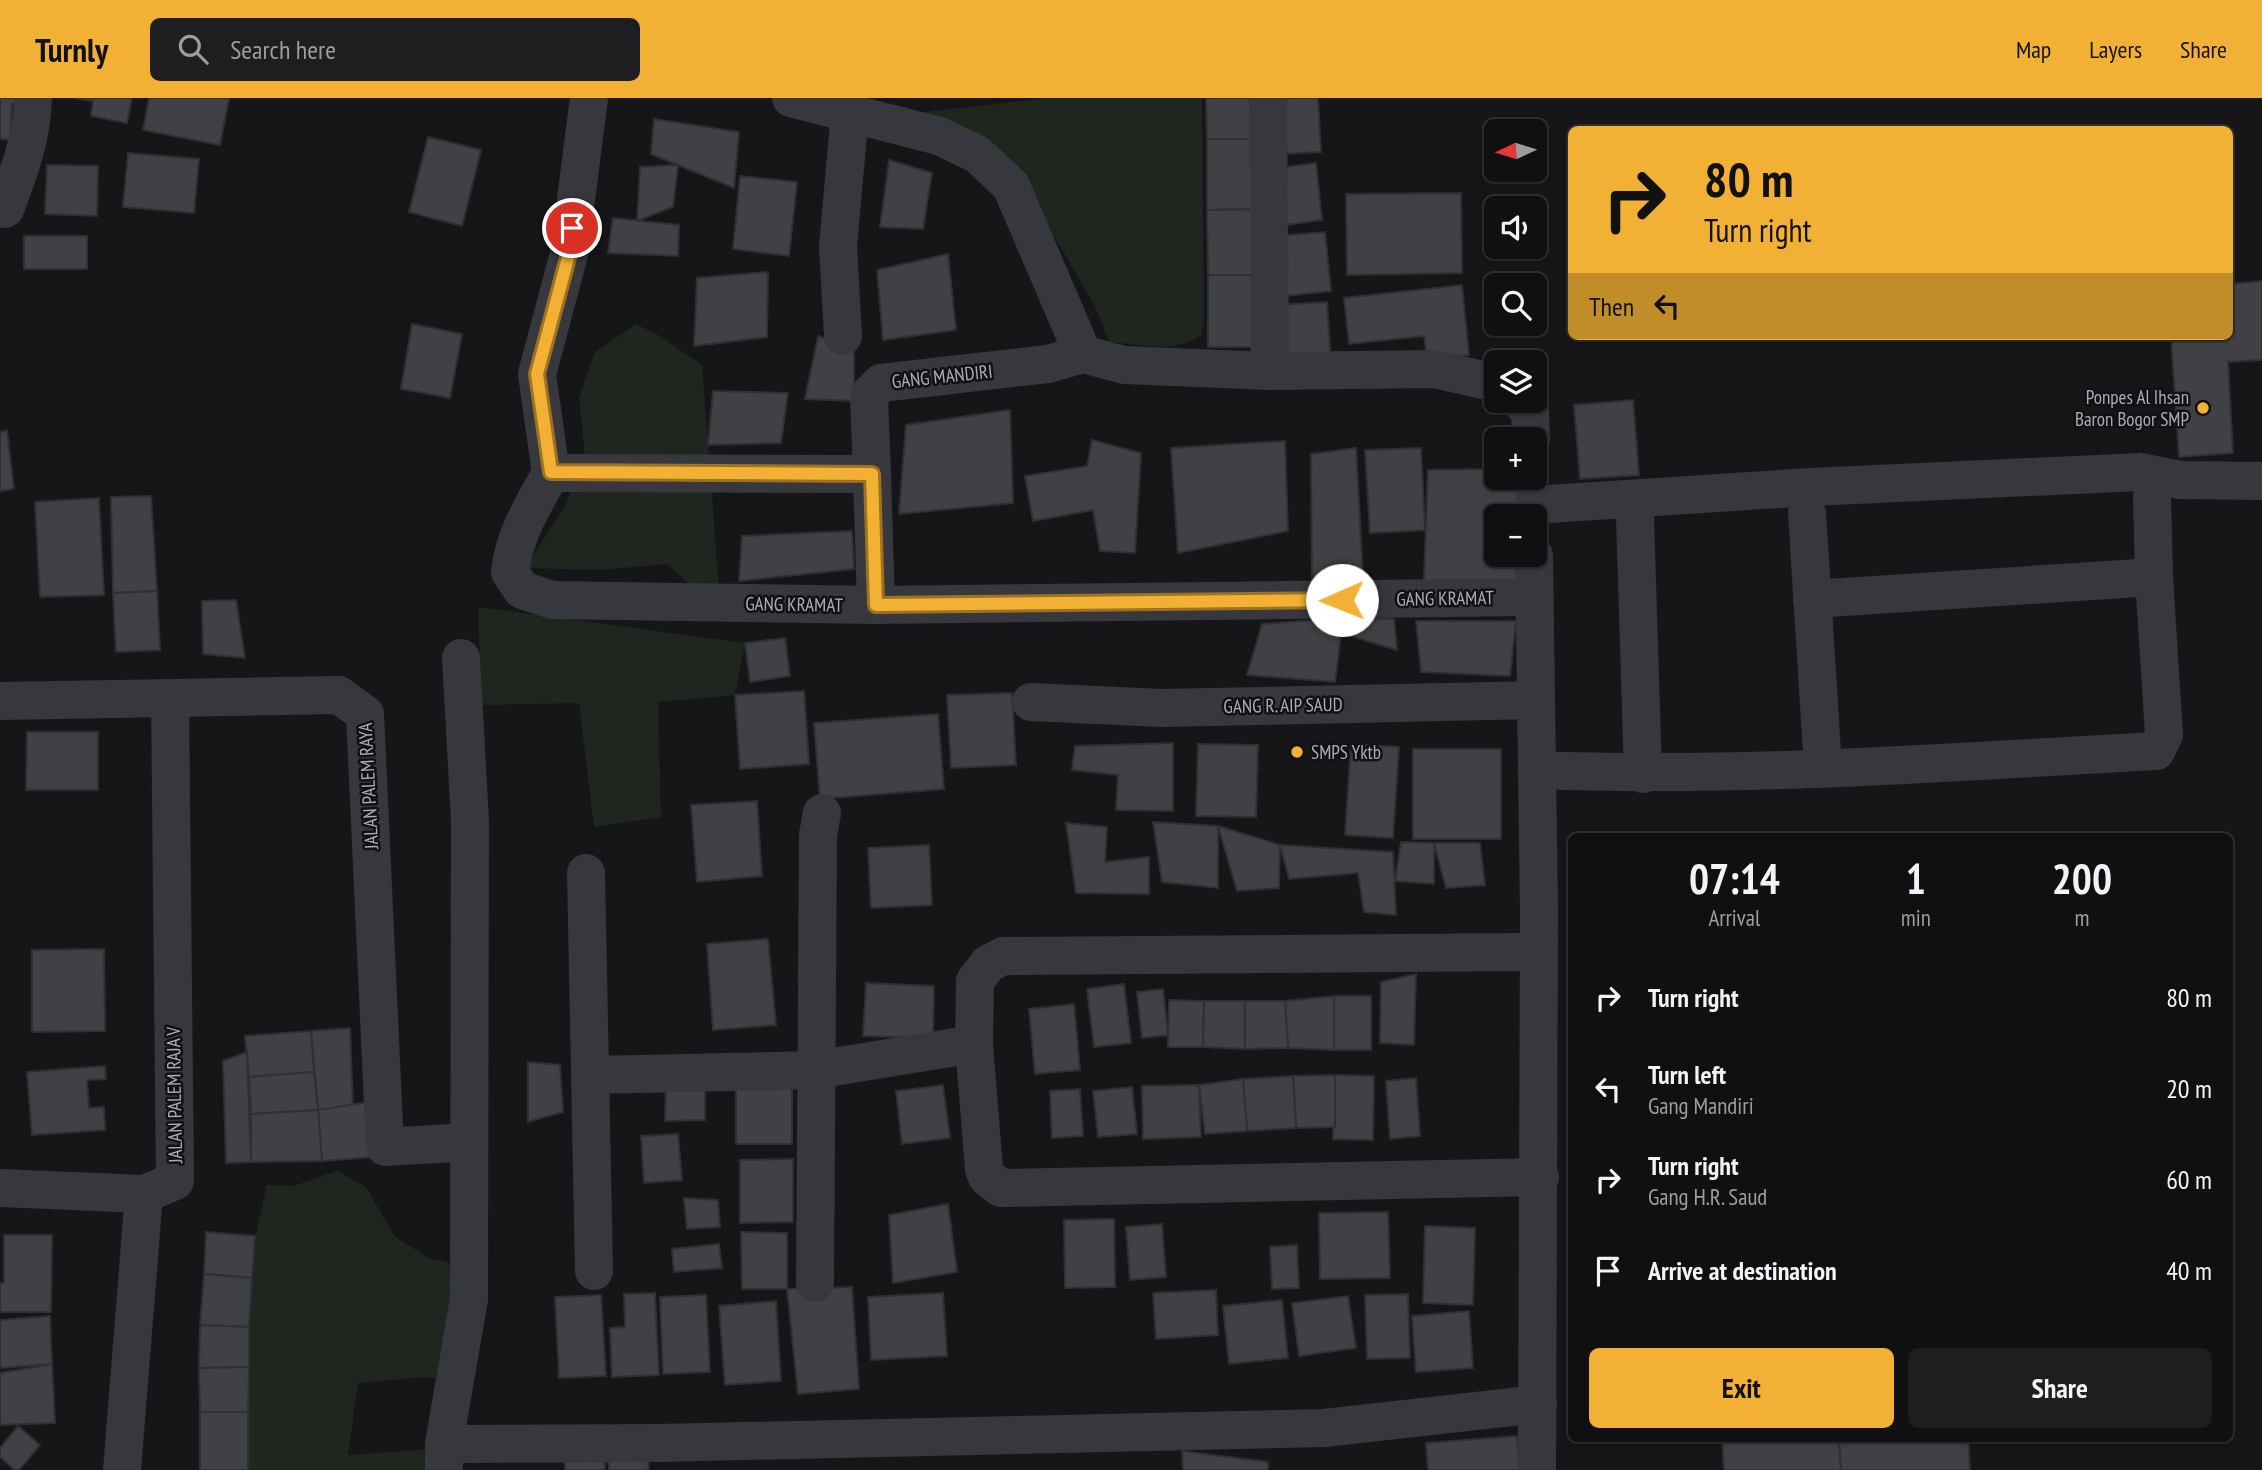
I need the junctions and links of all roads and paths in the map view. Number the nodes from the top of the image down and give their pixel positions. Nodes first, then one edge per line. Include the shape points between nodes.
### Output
1 (33, 98) edge
2 (589, 98) edge
3 (791, 98) edge
4 (1268, 98) edge
5 (850, 112) junction
6 (5, 209) dead end
7 (843, 336) dead end
8 (1083, 354) junction
9 (1270, 371) junction
10 (1484, 380) edge
11 (551, 472) junction
12 (872, 474) junction
13 (2262, 481) edge
14 (2152, 496) dead end
15 (1533, 500) edge
16 (1807, 513) dead end
17 (1635, 517) dead end
18 (1534, 567) edge
19 (2154, 577) junction
20 (1534, 597) junction
21 (1812, 599) junction
22 (876, 605) junction
23 (461, 658) dead end
24 (170, 698) junction
25 (1535, 700) junction
26 (0, 701) edge
27 (1031, 702) dead end
28 (1823, 768) junction
29 (1537, 770) junction
30 (1643, 774) junction
31 (822, 813) dead end
32 (586, 873) dead end
33 (1555, 911) edge
34 (1537, 951) junction
35 (974, 1044) junction
36 (815, 1070) junction
37 (591, 1075) junction
38 (468, 1142) junction
39 (1540, 1177) junction
40 (0, 1188) edge
41 (144, 1194) junction
42 (594, 1271) dead end
43 (816, 1283) dead end
44 (1538, 1404) junction
45 (444, 1457) edge
46 (122, 1470) edge
47 (1537, 1470) edge

1 - 6 street via 26,150
2 - 11 street via 569,254 537,374
3 - 5 street
4 - 9 street
5 - 7 street via 838,246
5 - 8 street via 939,136 976,154 1011,186
8 - 9 street via 1124,365
8 - 12 street, GANG MANDIRI via 1048,364 880,383 869,395
9 - 10 street via 1434,369
11 - 12 street
11 - 22 street, GANG KRAMAT via 513,550 510,572 522,590 552,600
12 - 22 street, GANG MANDIRI
13 - 15 street via 2180,480 2140,472
14 - 19 street
16 - 21 street
17 - 30 street
18 - 20 street
19 - 21 street
19 - 28 street via 2164,736 2156,751
20 - 22 street, GANG KRAMAT
20 - 25 street
21 - 28 street
23 - 38 street via 470,821
24 - 26 street, JALAN PALEM RAYA
24 - 38 street, JALAN PALEM RAYA via 339,695 365,714 385,1147
24 - 41 street, JALAN PALEM RAJA V via 175,1181
25 - 27 street, GANG R. AIP SAUD via 1162,708
25 - 29 street
28 - 30 street
29 - 30 street
29 - 33 street
31 - 36 street
32 - 37 street
33 - 34 street
34 - 35 street via 1003,956 988,964 975,981
34 - 39 street
35 - 36 street
35 - 39 street via 984,1170 1002,1188
36 - 37 street
36 - 43 street
37 - 42 street
38 - 45 street via 469,1299
39 - 44 street
40 - 41 street
41 - 46 street
44 - 45 street via 1324,1428 672,1443
44 - 47 street

